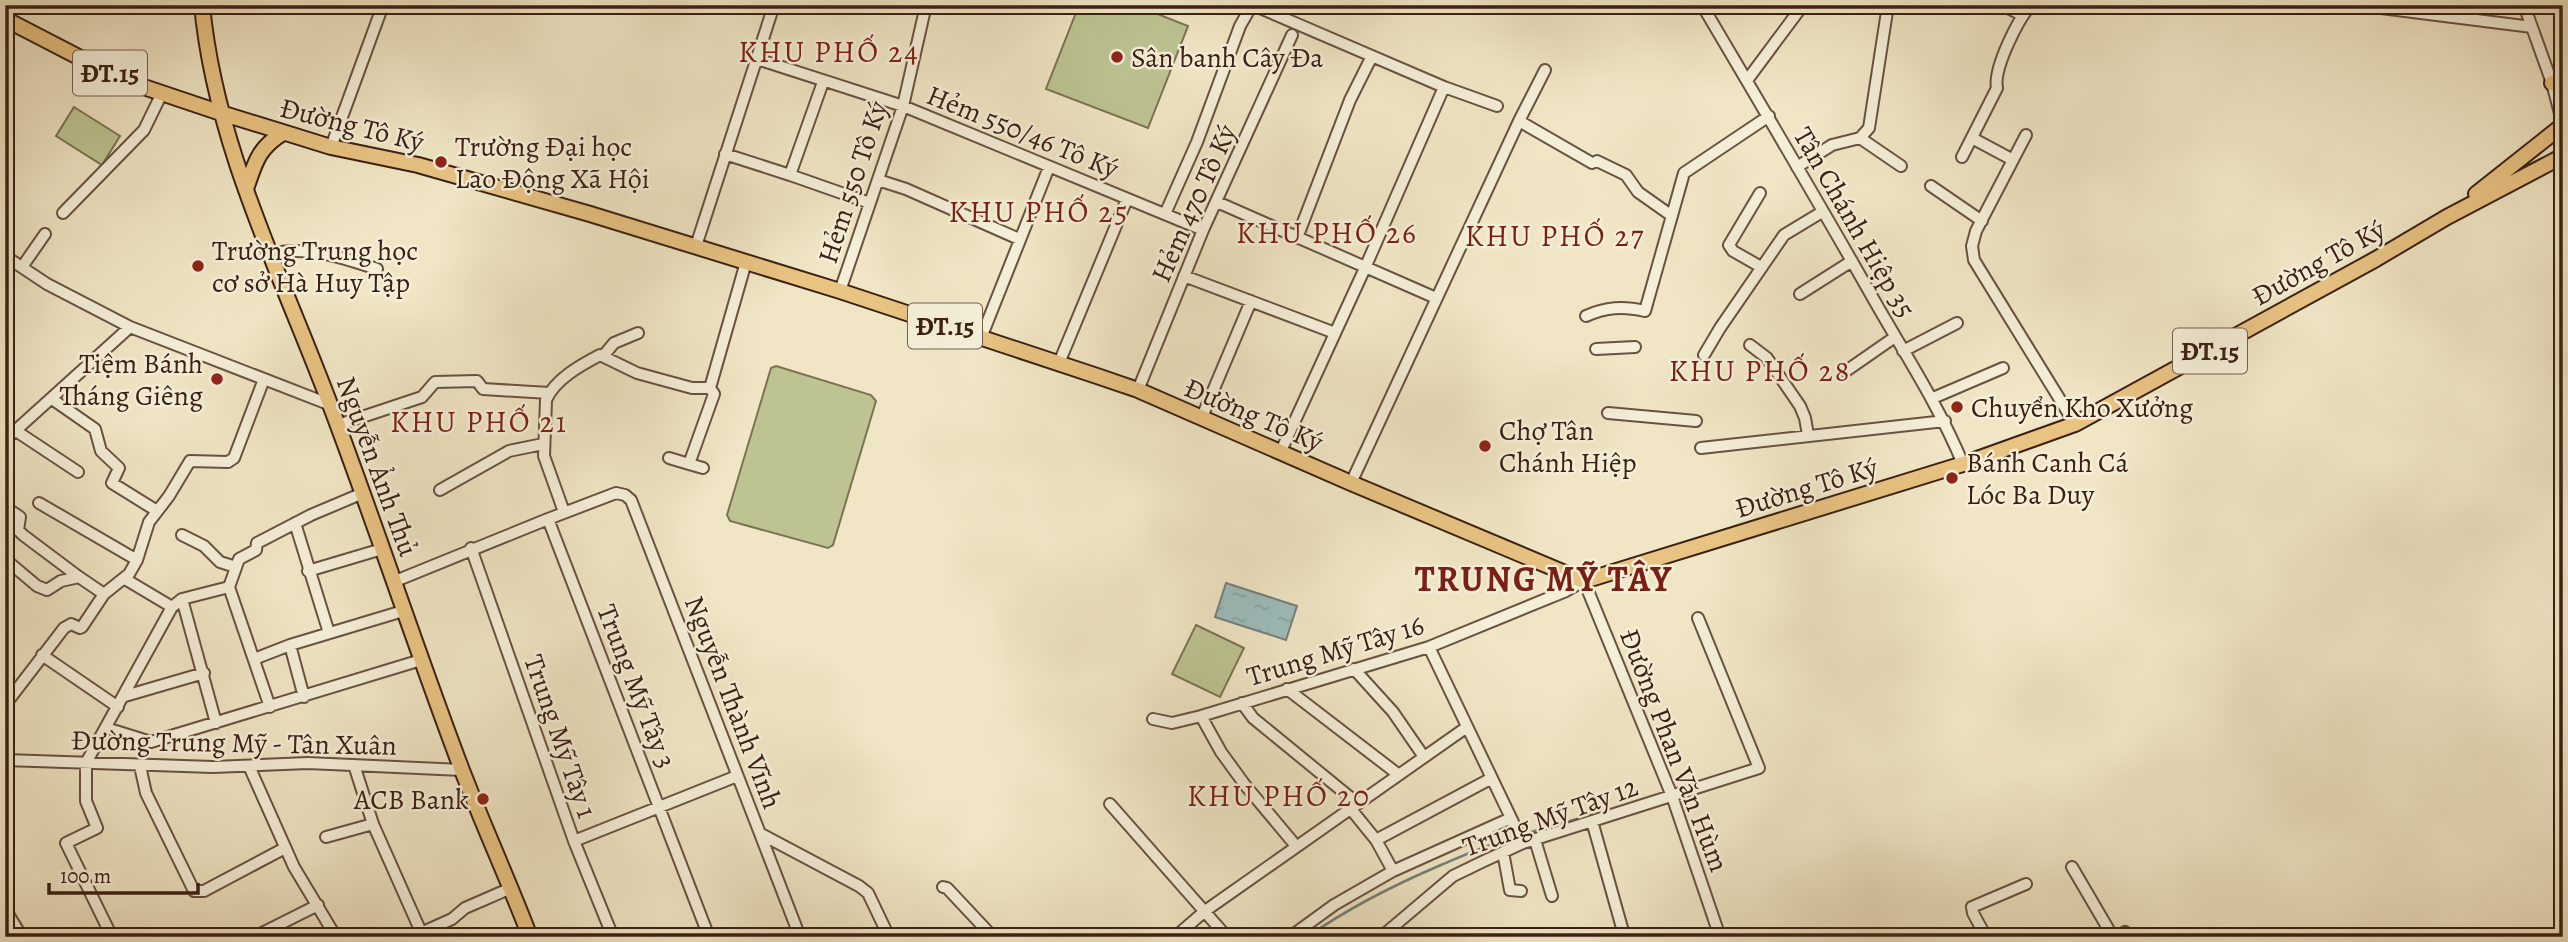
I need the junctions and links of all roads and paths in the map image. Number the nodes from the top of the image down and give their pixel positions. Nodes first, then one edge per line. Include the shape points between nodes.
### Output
1 (202, 5) edge
2 (383, 5) edge
3 (774, 5) edge
4 (926, 5) edge
5 (1252, 5) edge
6 (1702, 5) edge
7 (1803, 5) edge
8 (1888, 5) edge
9 (2002, 5) edge
10 (2031, 5) edge
11 (2357, 5) edge
12 (2524, 5) edge
13 (2022, 15) junction
14 (5, 19) edge
15 (2532, 27) junction
16 (1292, 35) dead end
17 (1372, 56) junction
18 (757, 59) junction
19 (1545, 70) dead end
20 (1748, 79) junction
21 (823, 82) junction
22 (2557, 85) edge
23 (1444, 86) junction
24 (162, 93) junction
25 (903, 106) junction
26 (1497, 106) dead end
27 (221, 113) junction
28 (1769, 116) junction
29 (1519, 121) junction
30 (2563, 125) edge
31 (284, 133) junction
32 (2026, 135) dead end
33 (1860, 138) junction
34 (1972, 138) junction
35 (331, 147) junction
36 (725, 154) junction
37 (2563, 156) edge
38 (1962, 157) dead end
39 (2013, 160) junction
40 (1900, 166) dead end
41 (1049, 167) junction
42 (1797, 167) junction
43 (789, 175) junction
44 (878, 180) junction
45 (1931, 186) dead end
46 (246, 189) junction
47 (1760, 193) dead end
48 (1128, 199) junction
49 (1217, 202) junction
50 (870, 203) junction
51 (1822, 212) junction
52 (62, 214) dead end
53 (1165, 214) junction
54 (1672, 216) junction
55 (2447, 217) junction
56 (1982, 221) junction
57 (1203, 230) junction
58 (45, 234) dead end
59 (1297, 237) junction
60 (1019, 239) junction
61 (696, 246) junction
62 (271, 254) junction
63 (5, 256) edge
64 (1852, 261) junction
65 (746, 262) junction
66 (22, 267) junction
67 (1761, 267) junction
68 (1365, 268) junction
69 (377, 269) dead end
70 (1184, 276) junction
71 (840, 291) junction
72 (1800, 294) dead end
73 (1436, 298) junction
74 (1251, 301) junction
75 (1586, 316) dead end
76 (1957, 323) dead end
77 (130, 327) junction
78 (638, 333) dead end
79 (1335, 333) junction
80 (1895, 337) junction
81 (982, 338) junction
82 (1750, 345) dead end
83 (1634, 347) dead end
84 (1596, 349) dead end
85 (1903, 351) junction
86 (604, 355) junction
87 (1704, 355) dead end
88 (1059, 363) junction
89 (2003, 368) dead end
90 (1846, 371) dead end
91 (264, 379) junction
92 (710, 388) junction
93 (1138, 390) junction
94 (549, 393) junction
95 (1933, 398) junction
96 (52, 399) junction
97 (331, 405) junction
98 (1608, 413) dead end
99 (1202, 418) junction
100 (1696, 421) dead end
101 (1945, 421) junction
102 (2076, 424) junction
103 (338, 425) junction
104 (16, 431) junction
105 (1808, 435) junction
106 (5, 440) edge
107 (543, 444) junction
108 (1701, 448) dead end
109 (1281, 451) junction
110 (669, 458) dead end
111 (689, 464) junction
112 (1963, 464) junction
113 (703, 468) dead end
114 (78, 472) dead end
115 (1351, 483) junction
116 (440, 490) dead end
117 (363, 493) junction
118 (38, 503) dead end
119 (5, 507) edge
120 (157, 511) junction
121 (564, 512) junction
122 (548, 519) junction
123 (295, 523) junction
124 (182, 536) dead end
125 (471, 548) junction
126 (382, 549) junction
127 (5, 559) edge
128 (137, 560) junction
129 (236, 567) junction
130 (308, 571) junction
131 (79, 577) junction
132 (125, 579) junction
133 (1584, 581) junction
134 (393, 582) junction
135 (229, 587) junction
136 (104, 594) junction
137 (182, 598) junction
138 (172, 607) junction
139 (403, 611) junction
140 (1698, 618) dead end
141 (329, 633) junction
142 (290, 645) junction
143 (1429, 647) junction
144 (42, 655) junction
145 (254, 659) junction
146 (421, 660) junction
147 (1354, 669) junction
148 (204, 673) junction
149 (1287, 689) junction
150 (125, 696) junction
151 (304, 696) junction
152 (1242, 703) junction
153 (5, 705) edge
154 (118, 707) junction
155 (270, 707) junction
156 (1201, 716) junction
157 (1153, 719) dead end
158 (216, 723) junction
159 (1467, 727) junction
160 (106, 728) junction
161 (1424, 757) junction
162 (5, 760) edge
163 (86, 763) junction
164 (354, 765) junction
165 (140, 766) junction
166 (249, 766) junction
167 (462, 770) junction
168 (1399, 775) junction
169 (737, 776) junction
170 (1492, 778) junction
171 (1672, 796) junction
172 (1110, 804) dead end
173 (1353, 805) junction
174 (660, 808) junction
175 (1511, 818) junction
176 (1592, 821) junction
177 (373, 824) junction
178 (761, 834) junction
179 (326, 837) dead end
180 (1521, 838) junction
181 (1376, 840) junction
182 (1535, 840) junction
183 (573, 841) junction
184 (1296, 846) junction
185 (285, 848) junction
186 (1503, 852) junction
187 (2072, 867) dead end
188 (1393, 871) junction
189 (2026, 884) dead end
190 (943, 887) dead end
191 (511, 888) junction
192 (1521, 891) dead end
193 (1552, 896) dead end
194 (318, 905) junction
195 (5, 909) edge
196 (1205, 911) junction
197 (417, 934) edge
198 (1624, 935) dead end
199 (22, 937) edge
200 (112, 937) edge
201 (254, 937) edge
202 (336, 937) edge
203 (530, 937) edge
204 (613, 937) edge
205 (709, 937) edge
206 (800, 937) edge
207 (889, 937) edge
208 (993, 937) edge
209 (1175, 937) edge
210 (1227, 937) edge
211 (1290, 937) edge
212 (1381, 937) edge
213 (1720, 937) edge
214 (1986, 937) edge
215 (2114, 937) edge
216 (2130, 937) edge

1 - 27 main road, Nguyễn Ảnh Thủ
2 - 35 street
3 - 18 street
4 - 25 street, Hẻm 550 Tô Ký
5 - 17 street
5 - 53 street
6 - 20 street, Tân Chánh Hiệp 35
7 - 20 street
8 - 33 street via 1871,122
9 - 13 street
10 - 13 street
11 - 15 street
12 - 15 street
13 - 34 street via 2001,62 1997,88
14 - 24 main road, Đường Tô Ký / ĐT.15 via 123,79
15 - 22 street
16 - 49 street, Hẻm 470 Tô Ký
17 - 23 street
17 - 59 street
18 - 21 street, Hẻm 550/46 Tô Ký
18 - 36 street
19 - 29 street
20 - 28 street, Tân Chánh Hiệp 35
21 - 25 street, Hẻm 550/46 Tô Ký
21 - 43 street
22 - 30 street
23 - 26 street
23 - 68 street
24 - 27 main road, Đường Tô Ký / ĐT.15
24 - 52 street via 144,130
25 - 41 street, Hẻm 550/46 Tô Ký
25 - 44 street, Hẻm 550 Tô Ký
27 - 31 main road, Đường Tô Ký / ĐT.15
27 - 46 main road, Nguyễn Ảnh Thủ
28 - 42 street, Tân Chánh Hiệp 35
28 - 54 street via 1687,170
29 - 54 street via 1626,175 1638,192
29 - 73 street
30 - 55 main road, Đường Tô Ký / ĐT.15
31 - 35 main road, Đường Tô Ký / ĐT.15
31 - 46 main road via 265,146
32 - 39 street
33 - 40 street
33 - 42 street via 1832,145
34 - 38 street
34 - 39 street
35 - 61 main road, Đường Tô Ký / ĐT.15 via 418,165
36 - 43 street
36 - 61 street
37 - 55 main road, Đường Tô Ký / ĐT.15
39 - 56 street
41 - 48 street, Hẻm 550/46 Tô Ký
41 - 60 street
42 - 51 street, Tân Chánh Hiệp 35
43 - 50 street
44 - 50 street, Hẻm 550 Tô Ký
44 - 60 street
45 - 56 street
46 - 62 main road, Nguyễn Ảnh Thủ
47 - 67 street via 1729,245
48 - 53 street, Hẻm 550/46 Tô Ký
48 - 88 street
49 - 57 street, Hẻm 470 Tô Ký
49 - 59 street
50 - 71 street, Hẻm 550 Tô Ký
51 - 64 street, Tân Chánh Hiệp 35
51 - 67 street via 1783,235
53 - 57 street, Hẻm 550/46 Tô Ký
54 - 75 street via 1645,311 1619,307
55 - 102 main road, Đường Tô Ký / ĐT.15
56 - 102 street via 1973,239 1974,260
57 - 70 street, Hẻm 470 Tô Ký
58 - 66 street
59 - 68 street
60 - 81 street
61 - 65 main road, Đường Tô Ký / ĐT.15
62 - 69 street via 313,252
62 - 97 main road, Nguyễn Ảnh Thủ
63 - 66 street
64 - 72 street
64 - 80 street, Tân Chánh Hiệp 35
65 - 71 main road, Đường Tô Ký / ĐT.15
65 - 92 street
66 - 77 street
67 - 87 street
68 - 73 street
68 - 79 street
70 - 74 street
70 - 93 street, Hẻm 470 Tô Ký
71 - 81 main road, Đường Tô Ký / ĐT.15
73 - 115 street
74 - 79 street
74 - 99 street
76 - 85 street
77 - 91 street
77 - 96 street
78 - 86 street via 614,343
79 - 109 street
80 - 85 street, Tân Chánh Hiệp 35
80 - 90 street
81 - 88 main road, Đường Tô Ký / ĐT.15
82 - 105 street via 1767,358 1800,406
83 - 84 street
85 - 95 street, Tân Chánh Hiệp 35
86 - 92 street via 637,373 692,388
86 - 94 street via 574,371
88 - 93 main road, Đường Tô Ký / ĐT.15
89 - 95 street
91 - 97 street
91 - 120 street via 234,458 228,462 190,461
92 - 111 street via 714,394
93 - 99 main road, Đường Tô Ký / ĐT.15
94 - 103 street via 483,389 469,380 435,382 422,397
94 - 107 street
95 - 101 street, Tân Chánh Hiệp 35
96 - 104 street
96 - 120 street via 95,429 101,451 119,468 112,483
97 - 103 main road, Nguyễn Ảnh Thủ
98 - 100 street
99 - 109 main road, Đường Tô Ký / ĐT.15
101 - 105 street
101 - 112 street, Tân Chánh Hiệp 35
102 - 112 main road, Đường Tô Ký / ĐT.15
103 - 117 main road, Nguyễn Ảnh Thủ
104 - 106 street
104 - 114 street
105 - 108 street
107 - 116 street via 509,451
107 - 121 street
109 - 115 main road, Đường Tô Ký / ĐT.15
110 - 111 street
111 - 113 street
112 - 133 main road, Đường Tô Ký / ĐT.15
115 - 133 main road, Đường Tô Ký / ĐT.15
117 - 123 street
117 - 126 main road, Nguyễn Ảnh Thủ
118 - 128 street
119 - 131 street via 20,517 18,530 23,535
120 - 128 street
121 - 122 street
121 - 169 street, Nguyễn Thành Vĩnh via 616,493 631,500
122 - 125 street
122 - 174 street, Trung Mỹ Tây 3
123 - 129 street via 257,543 256,550 239,559
123 - 130 street
124 - 129 street via 204,546 220,562
125 - 134 street
125 - 183 street, Trung Mỹ Tây 1
126 - 130 street
126 - 134 main road, Nguyễn Ảnh Thủ
127 - 131 street via 47,590
128 - 132 street
129 - 135 street
130 - 141 street
131 - 136 street
132 - 136 street
132 - 138 street
133 - 143 street, Trung Mỹ Tây 16
133 - 171 street, Đường Phan Văn Hùm
134 - 139 main road, Nguyễn Ảnh Thủ
135 - 137 street
135 - 145 street
136 - 144 street via 82,627 68,625
137 - 138 street
137 - 148 street
138 - 150 street
139 - 141 street
139 - 146 main road, Nguyễn Ảnh Thủ
140 - 171 street, Trung Mỹ Tây 12 via 1759,768
141 - 142 street
142 - 145 street
142 - 151 street
143 - 147 street, Trung Mỹ Tây 16
143 - 159 street
144 - 153 street
144 - 154 street
145 - 155 street
146 - 151 street
146 - 167 main road, Nguyễn Ảnh Thủ
147 - 149 street, Trung Mỹ Tây 16
147 - 161 street via 1393,712
148 - 150 street
148 - 158 street
149 - 152 street, Trung Mỹ Tây 16
149 - 168 street
150 - 154 street
151 - 155 street
152 - 156 street, Trung Mỹ Tây 16
152 - 173 street via 1253,718
154 - 160 street
155 - 158 street
156 - 157 street, Trung Mỹ Tây 16 via 1171,723
156 - 184 street via 1245,785
158 - 160 street via 151,742
159 - 161 street
159 - 170 street
160 - 163 street
161 - 168 street
162 - 163 street, Đường Trung Mỹ - Tân Xuân
163 - 165 street, Đường Trung Mỹ - Tân Xuân
163 - 200 street via 86,801 97,828 66,843
164 - 166 street, Đường Trung Mỹ - Tân Xuân
164 - 167 street, Đường Trung Mỹ - Tân Xuân
164 - 177 street
165 - 166 street, Đường Trung Mỹ - Tân Xuân
165 - 185 street via 146,793 194,891 204,891
166 - 185 street
167 - 191 main road, Nguyễn Ảnh Thủ
168 - 173 street
169 - 174 street
169 - 178 street, Nguyễn Thành Vĩnh
170 - 175 street
170 - 181 street
171 - 176 street, Trung Mỹ Tây 12
171 - 213 street, Đường Phan Văn Hùm
172 - 196 street
173 - 181 street
173 - 184 street
174 - 183 street
174 - 205 street, Trung Mỹ Tây 3
175 - 180 street
175 - 188 street
176 - 182 street, Trung Mỹ Tây 12
176 - 198 street
177 - 179 street
177 - 197 street
178 - 206 street, Nguyễn Thành Vĩnh
178 - 207 street via 859,886
180 - 182 street, Trung Mỹ Tây 12
180 - 186 street, Trung Mỹ Tây 12
181 - 188 street
182 - 193 street
183 - 204 street, Trung Mỹ Tây 1
184 - 196 street
185 - 194 street
186 - 192 street via 1510,890
186 - 212 street, Trung Mỹ Tây 12 via 1454,876
187 - 215 street
188 - 211 street
189 - 214 street via 1972,907
190 - 208 street
191 - 197 street
191 - 203 main road, Nguyễn Ảnh Thủ
194 - 201 street
194 - 202 street
195 - 199 street
196 - 209 street
196 - 210 street
215 - 216 street via 2125,932

